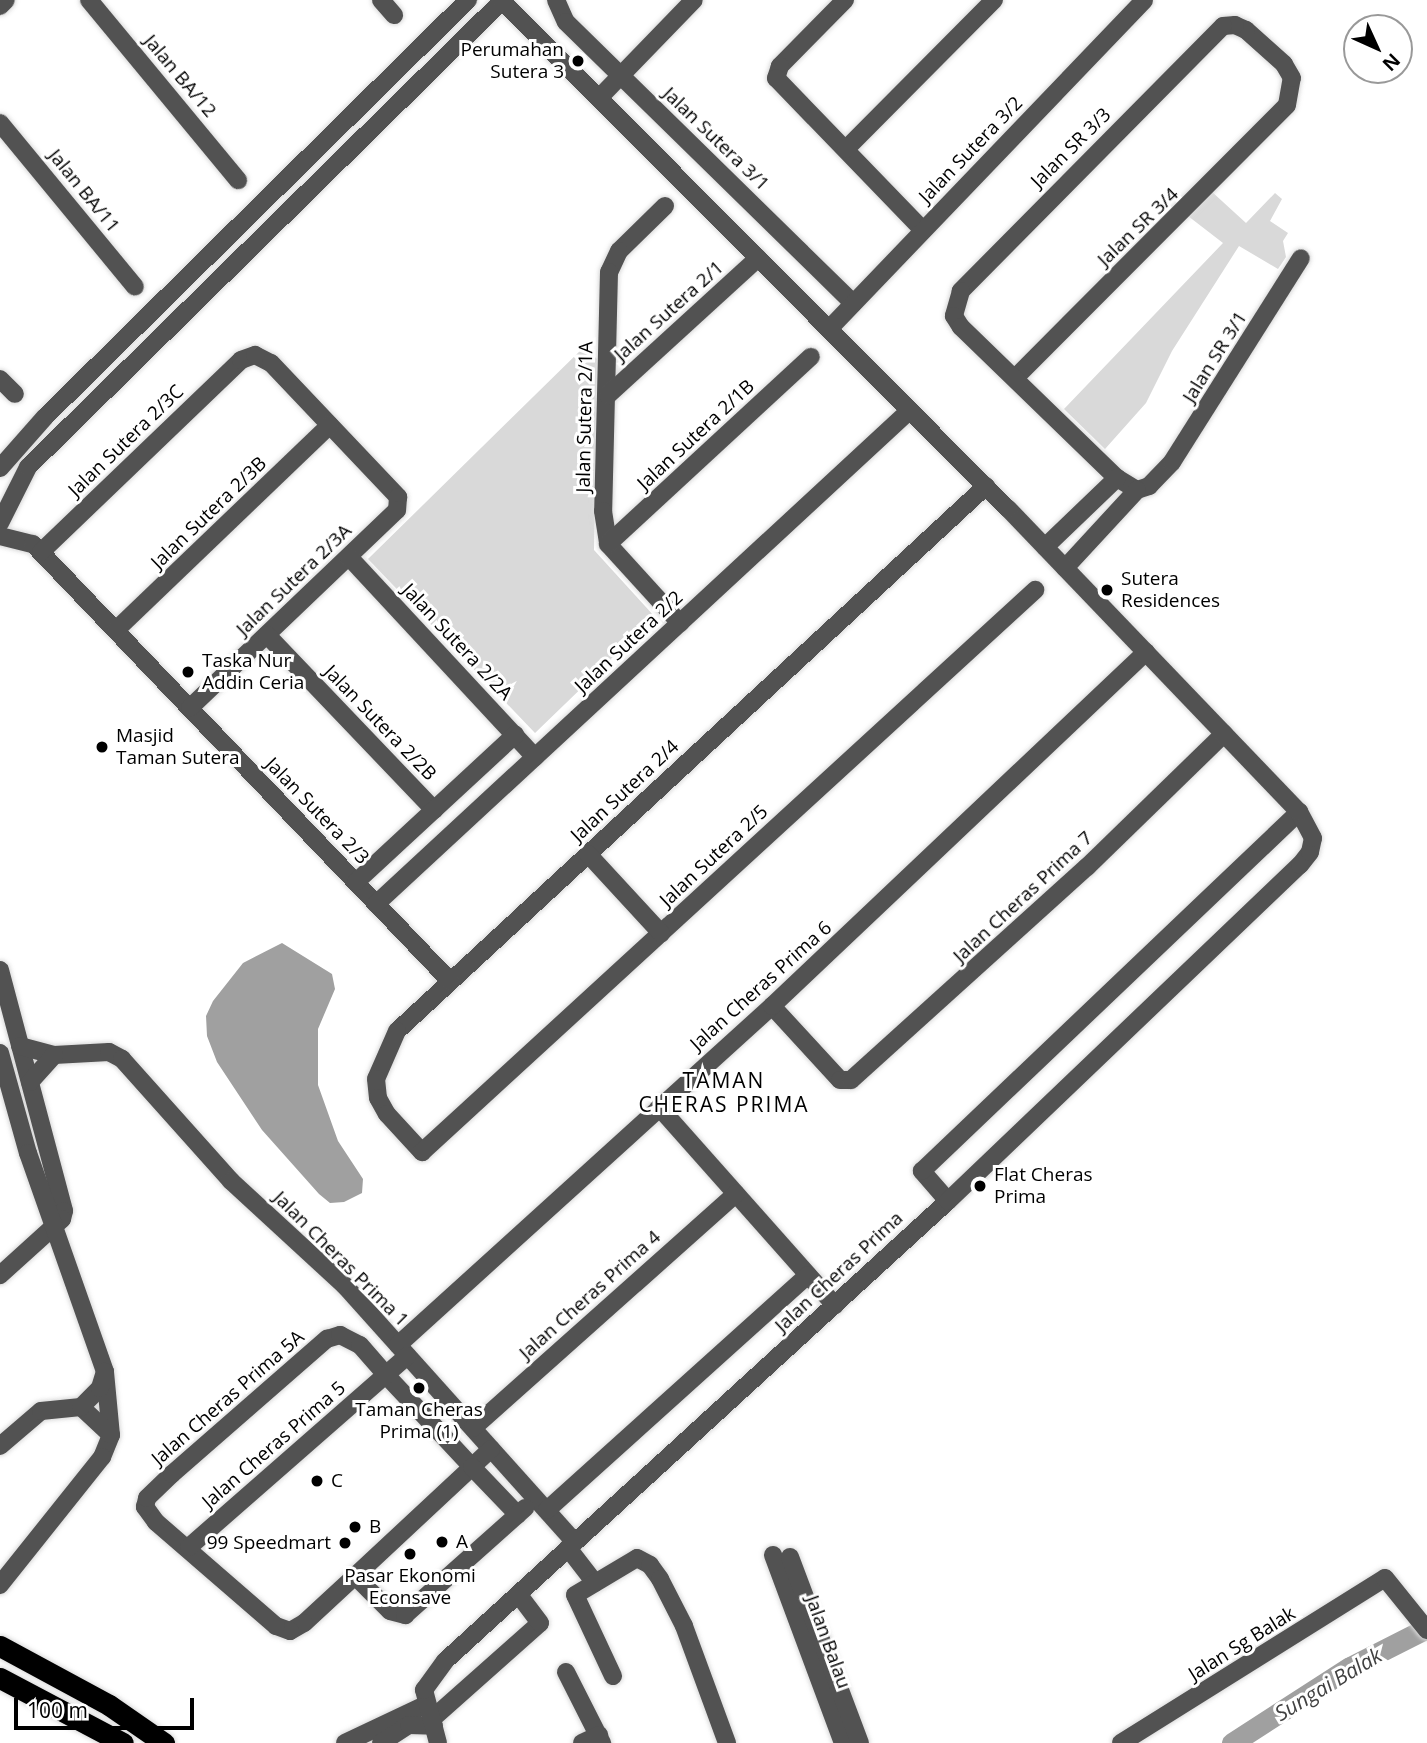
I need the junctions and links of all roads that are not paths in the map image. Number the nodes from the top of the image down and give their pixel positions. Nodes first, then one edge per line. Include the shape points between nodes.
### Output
1 (6, 0) edge
2 (89, 0) edge
3 (381, 0) edge
4 (468, 0) edge
5 (502, 0) edge
6 (556, 0) edge
7 (694, 0) edge
8 (845, 0) edge
9 (994, 0) edge
10 (1139, 2) edge
11 (0, 6) edge
12 (394, 16) dead end
13 (1235, 25) joint
14 (620, 75) junction
15 (599, 98) junction
16 (0, 122) edge
17 (846, 149) junction
18 (238, 180) dead end
19 (665, 206) dead end
20 (923, 230) junction
21 (758, 258) junction
22 (1301, 258) dead end
23 (135, 287) dead end
24 (853, 303) junction
25 (829, 329) junction
26 (811, 357) dead end
27 (1015, 378) junction
28 (0, 379) edge
29 (15, 394) dead end
30 (608, 395) junction
31 (910, 410) junction
32 (330, 425) junction
33 (0, 468) edge
34 (1116, 478) junction
35 (986, 486) junction
36 (1137, 490) junction
37 (0, 523) edge
38 (0, 536) edge
39 (608, 544) junction
40 (1045, 547) junction
41 (41, 552) junction
42 (349, 557) junction
43 (1065, 568) junction
44 (1035, 590) dead end
45 (680, 623) junction
46 (116, 630) junction
47 (267, 635) junction
48 (1146, 652) junction
49 (190, 708) junction
50 (1224, 734) junction
51 (515, 735) junction
52 (535, 757) junction
53 (434, 810) junction
54 (1299, 812) junction
55 (588, 854) junction
56 (356, 883) junction
57 (376, 904) junction
58 (661, 933) junction
59 (0, 970) edge
60 (450, 981) junction
61 (772, 1006) junction
62 (20, 1046) junction
63 (0, 1053) edge
64 (54, 1055) junction
65 (30, 1082) junction
66 (659, 1107) junction
67 (422, 1152) joint
68 (736, 1194) junction
69 (948, 1201) junction
70 (53, 1226) junction
71 (0, 1275) edge
72 (808, 1275) junction
73 (835, 1305) junction
74 (403, 1350) junction
75 (105, 1372) junction
76 (386, 1375) junction
77 (81, 1407) junction
78 (473, 1428) junction
79 (111, 1435) junction
80 (0, 1446) edge
81 (491, 1449) junction
82 (472, 1467) junction
83 (541, 1504) junction
84 (518, 1515) junction
85 (189, 1547) junction
86 (573, 1549) junction
87 (355, 1576) junction
88 (593, 1580) junction
89 (0, 1585) edge
90 (527, 1606) junction
91 (1427, 1630) edge
92 (0, 1646) edge
93 (566, 1672) dead end
94 (613, 1676) dead end
95 (0, 1678) edge
96 (432, 1723) edge
97 (147, 1729) junction
98 (87, 1733) edge
99 (601, 1739) edge
100 (123, 1743) edge
101 (164, 1743) edge
102 (181, 1743) edge
103 (345, 1743) edge
104 (381, 1743) edge
105 (582, 1743) edge
106 (727, 1743) edge
107 (843, 1743) edge
108 (860, 1743) edge
109 (1121, 1743) edge

1 - 11 street
2 - 18 street, Jalan BA/12
3 - 12 street
4 - 33 street via 45,417
5 - 15 street
5 - 37 street via 28,467
6 - 14 street, Jalan Sutera 3/1 via 566,22
7 - 14 street
8 - 17 street via 780,66 776,78
9 - 17 street
10 - 20 street, Jalan Sutera 3/2
13 - 27 street, Jalan SR 3/4 via 1284,65 1292,78 1287,105
13 - 27 street, Jalan SR 3/3 via 1211,35 961,291 954,316
14 - 15 street
14 - 24 street, Jalan Sutera 3/1
15 - 21 street
16 - 23 street, Jalan BA/11
17 - 20 street
19 - 30 street, Jalan Sutera 2/1A via 612,261
20 - 24 street, Jalan Sutera 3/2
21 - 25 street
21 - 30 street, Jalan Sutera 2/1
22 - 36 street, Jalan SR 3/1 via 1232,373 1160,476
24 - 25 street, Jalan Sutera 3/2
25 - 31 street
26 - 39 street, Jalan Sutera 2/1B
27 - 34 street
28 - 29 street
30 - 39 street, Jalan Sutera 2/1A via 603,511
31 - 35 street
31 - 45 street, Jalan Sutera 2/2
32 - 41 street, Jalan Sutera 2/3C via 271,363 255,355 241,360
32 - 42 street, Jalan Sutera 2/3A via 398,497 397,510
32 - 46 street, Jalan Sutera 2/3B
34 - 36 street
34 - 40 street
35 - 40 street
35 - 55 street, Jalan Sutera 2/4
36 - 43 street
38 - 41 street, Jalan Sutera 2/3 via 22,538
39 - 45 street
40 - 43 street
41 - 46 street, Jalan Sutera 2/3
42 - 47 street, Jalan Sutera 2/3A
42 - 51 street, Jalan Sutera 2/2A
43 - 48 street
44 - 58 street, Jalan Sutera 2/5
45 - 52 street, Jalan Sutera 2/2
46 - 49 street, Jalan Sutera 2/3
47 - 49 street, Jalan Sutera 2/3A
47 - 53 street, Jalan Sutera 2/2B
48 - 50 street
48 - 61 street, Jalan Cheras Prima 6
49 - 56 street, Jalan Sutera 2/3
50 - 54 street
50 - 61 street, Jalan Cheras Prima 7 via 984,961 844,1082
51 - 52 street, Jalan Sutera 2/2A
51 - 53 street
52 - 57 street, Jalan Sutera 2/2
53 - 56 street
54 - 69 street, Jalan Cheras Prima via 1312,838 1310,852 1300,865
54 - 69 street via 922,1171
55 - 58 street
55 - 60 street, Jalan Sutera 2/4
56 - 57 street, Jalan Sutera 2/3
57 - 60 street, Jalan Sutera 2/3
58 - 67 street, Jalan Sutera 2/5
59 - 62 street
60 - 67 street, Jalan Sutera 2/4 via 397,1031 376,1079 378,1098 387,1114
61 - 66 street, Jalan Cheras Prima 6
62 - 64 street, Jalan Cheras Prima 1
62 - 65 street
63 - 70 street
64 - 65 street
64 - 74 street, Jalan Cheras Prima 1 via 109,1052 122,1059 232,1181 345,1286
65 - 70 street via 64,1211
66 - 68 street
66 - 74 street, Jalan Cheras Prima 6
68 - 72 street
68 - 78 street, Jalan Cheras Prima 4
69 - 73 street, Jalan Cheras Prima
70 - 71 street
70 - 75 street
72 - 73 street
72 - 83 street
73 - 86 street, Jalan Cheras Prima
74 - 76 street, Jalan Cheras Prima 5
74 - 78 street, Jalan Cheras Prima 1
75 - 77 street via 100,1388
75 - 79 street
76 - 82 street
76 - 85 street, Jalan Cheras Prima 5
76 - 85 street, Jalan Cheras Prima 5A via 360,1345 340,1335 327,1339 147,1498 148,1515
77 - 79 street
77 - 80 street via 41,1411
78 - 81 street, Jalan Cheras Prima 1
79 - 89 street via 102,1457
81 - 82 street
81 - 83 street, Jalan Cheras Prima 1
82 - 84 street
82 - 87 street
83 - 84 street
83 - 86 street, Jalan Cheras Prima 1
84 - 87 street via 405,1615 390,1611
85 - 87 street via 276,1626 290,1631
86 - 88 street, Jalan Cheras Prima 1
86 - 90 street, Jalan Cheras Prima
88 - 94 street via 575,1595
88 - 106 street via 630,1560 650,1564 684,1626
90 - 96 street, Jalan Cheras Prima via 432,1675 424,1690
90 - 96 street via 540,1623
91 - 109 street, Jalan Sg Balak via 1385,1578
92 - 97 highway
93 - 99 street
95 - 98 highway
96 - 103 street
96 - 104 street via 409,1725
97 - 101 highway
97 - 102 highway
98 - 100 highway
99 - 105 street
107 - 108 street, Jalan Balau via 782,1556

